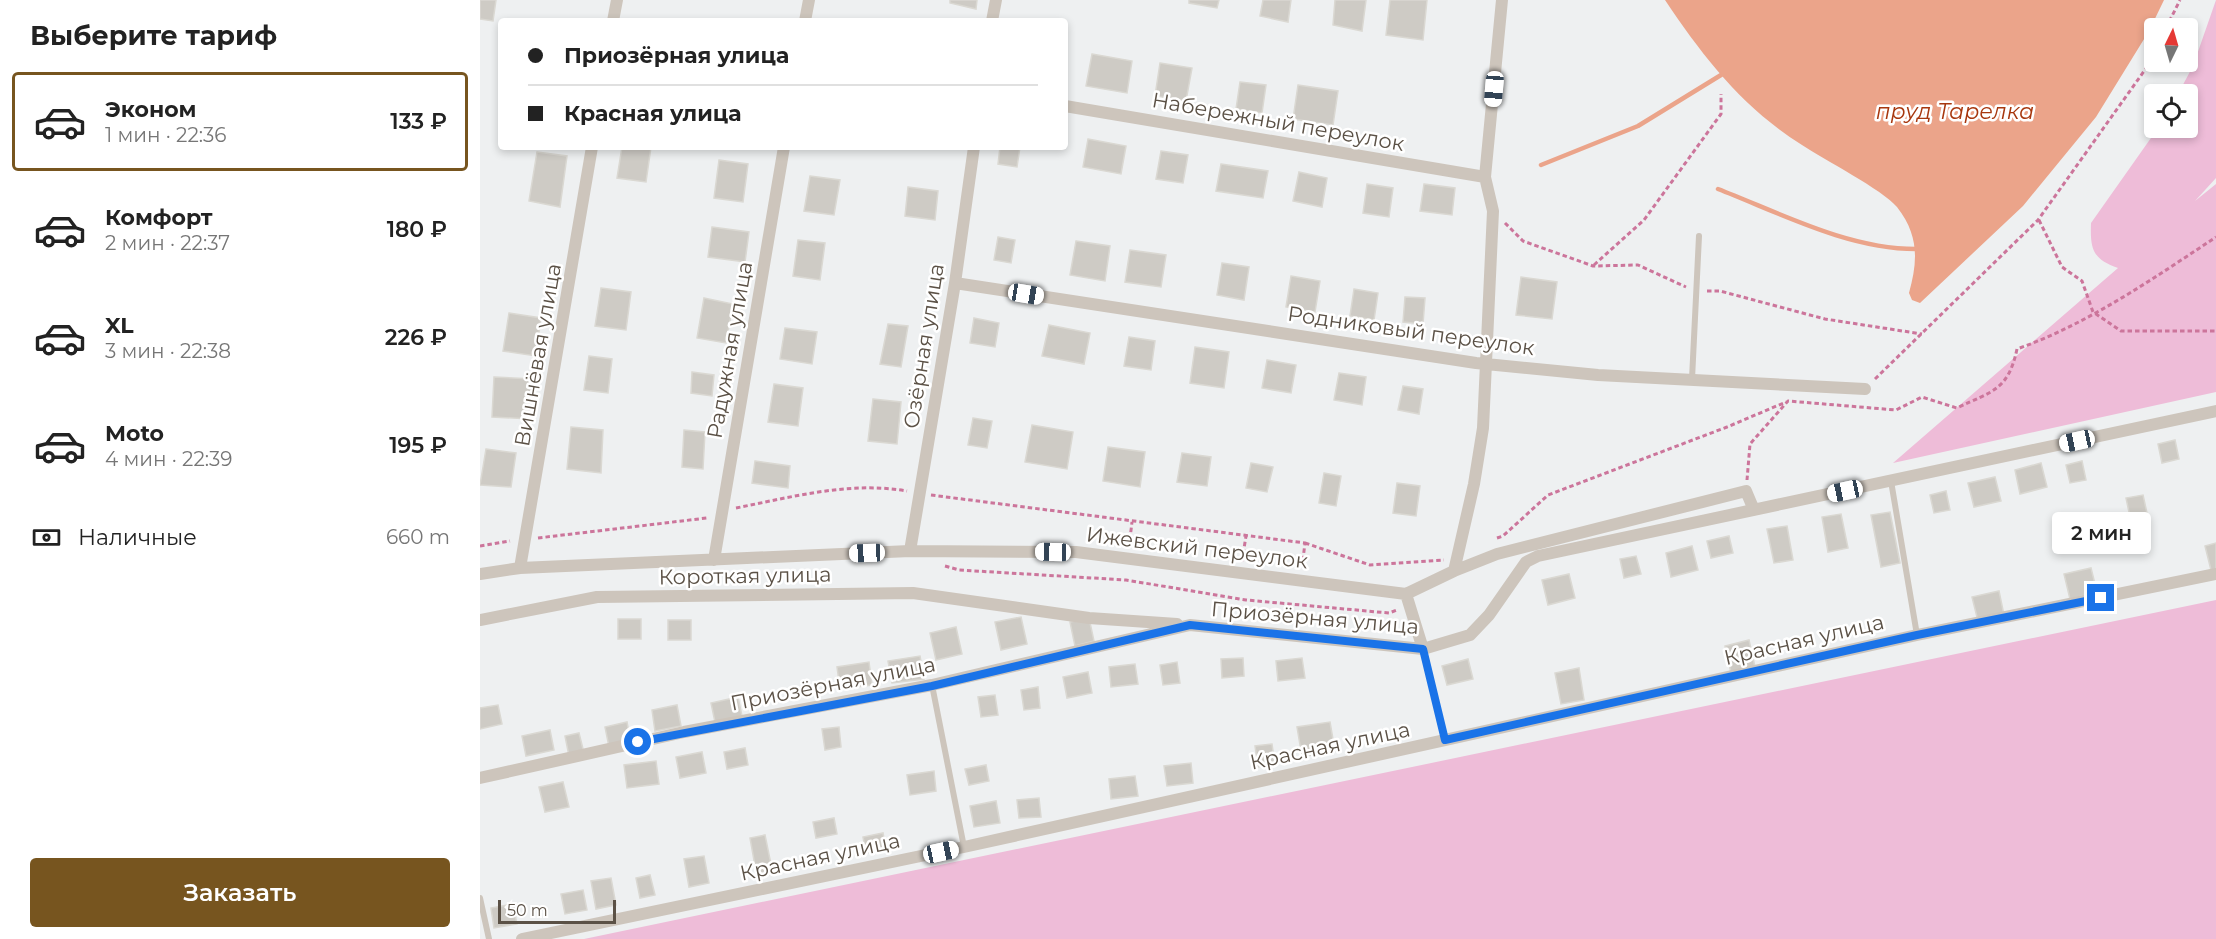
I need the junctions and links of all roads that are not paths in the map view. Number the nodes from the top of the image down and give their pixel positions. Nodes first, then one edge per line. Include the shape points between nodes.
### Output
1 (617, 0) edge
2 (809, 0) edge
3 (996, 0) edge
4 (1502, 0) edge
5 (614, 18) edge
6 (806, 18) edge
7 (993, 18) edge
8 (1068, 107) edge
9 (591, 150) edge
10 (783, 150) edge
11 (974, 150) edge
12 (1485, 177) junction
13 (1699, 236) dead end
14 (956, 283) junction
15 (1488, 364) junction
16 (1692, 380) junction
17 (1865, 389) road end
18 (2216, 411) edge
19 (1891, 481) junction
20 (1754, 510) junction
21 (910, 551) junction
22 (714, 560) junction
23 (1455, 565) junction
24 (520, 568) junction
25 (480, 574) edge
26 (2216, 574) edge
27 (1406, 594) junction
28 (480, 620) edge
29 (1190, 625) junction
30 (1917, 635) junction
31 (1423, 649) junction
32 (932, 686) junction
33 (1445, 740) junction
34 (480, 778) edge
35 (964, 847) junction
36 (480, 898) edge
37 (489, 939) edge
38 (522, 939) edge

1 - 5 street
2 - 6 street
3 - 7 street
4 - 12 street
8 - 12 street, Набережный переулок
9 - 24 street, Вишнёвая улица
10 - 22 street, Радужная улица
11 - 14 street, Озёрная улица
12 - 15 street via 1493,211
13 - 16 lane
14 - 15 street, Родниковый переулок
14 - 21 street, Озёрная улица
15 - 16 street, Родниковый переулок
15 - 23 street via 1474,484
16 - 17 street, Родниковый переулок
18 - 19 street, Приозёрная улица
19 - 20 street, Приозёрная улица
19 - 30 lane
20 - 23 street via 1746,491
20 - 31 street, Приозёрная улица via 1538,556 1526,562 1470,635
21 - 22 street, Ижевский переулок
21 - 27 street, Ижевский переулок via 1076,552
22 - 24 street, Ижевский переулок
23 - 27 street
24 - 25 street, Ижевский переулок
26 - 30 street, Красная улица
27 - 31 street
28 - 29 street, Короткая улица via 597,597 913,593 1089,618
29 - 31 street, Приозёрная улица
29 - 32 street, Приозёрная улица
30 - 33 street, Красная улица
31 - 33 lane
32 - 34 street, Приозёрная улица via 684,732
32 - 35 lane
33 - 35 street, Красная улица
35 - 38 street, Красная улица
36 - 37 lane

